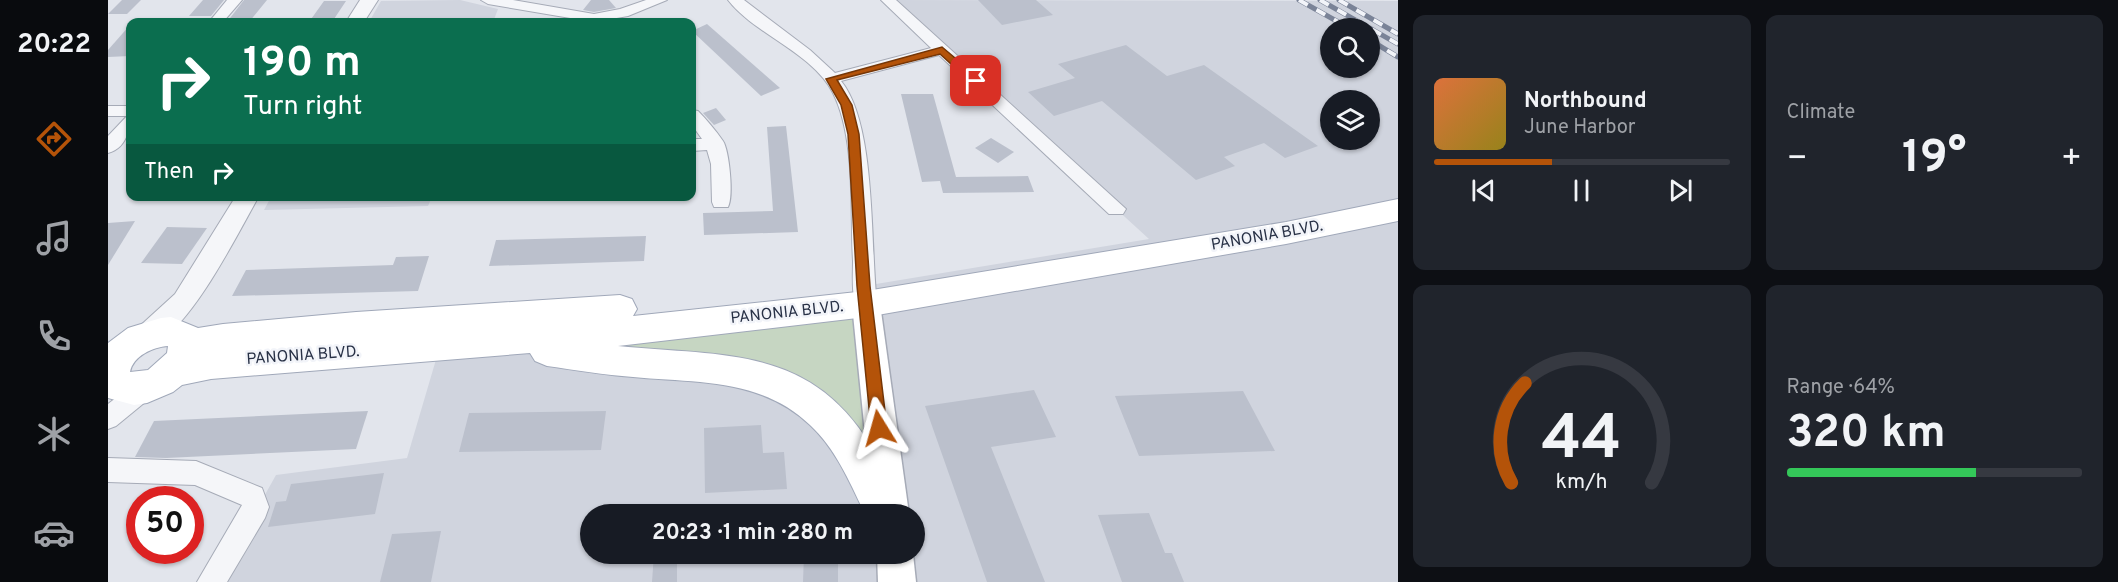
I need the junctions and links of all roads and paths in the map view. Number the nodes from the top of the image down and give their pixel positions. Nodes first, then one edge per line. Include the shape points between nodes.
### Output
1 (235, 0) edge
2 (369, 0) edge
3 (488, 0) edge
4 (574, 0) edge
5 (660, 0) edge
6 (735, 0) edge
7 (888, 0) edge
8 (562, 13) junction
9 (219, 18) edge
10 (358, 18) edge
11 (594, 18) edge
12 (603, 18) edge
13 (942, 50) junction
14 (831, 79) junction
15 (108, 111) edge
16 (126, 111) edge
17 (696, 119) edge
18 (126, 127) edge
19 (716, 144) junction
20 (696, 145) edge
21 (108, 147) edge
22 (1398, 192) edge
23 (245, 201) edge
24 (721, 202) dead end
25 (1116, 209) dead end
26 (1398, 210) edge
27 (908, 288) junction
28 (865, 295) junction
29 (480, 343) junction
30 (139, 364) edge
31 (108, 470) edge
32 (881, 504) edge
33 (890, 504) edge
34 (896, 564) edge
35 (211, 582) edge
36 (897, 582) edge

1 - 9 street
2 - 10 street
3 - 8 street
4 - 8 street
5 - 12 street
6 - 14 street
7 - 13 street
8 - 11 street
13 - 14 street
13 - 25 street
14 - 28 street via 847,105 853,134
15 - 16 street
17 - 19 street
18 - 21 street
19 - 20 street
19 - 24 street via 721,163
22 - 27 main road, PANONIA BLVD.
23 - 30 street
26 - 27 main road, PANONIA BLVD. via 1286,234
27 - 28 main road, PANONIA BLVD.
28 - 29 main road, PANONIA BLVD.
28 - 30 main road, PANONIA BLVD. via 357,326 223,338
28 - 33 main road
29 - 30 main road, PANONIA BLVD. via 219,363
29 - 32 main road via 644,363 724,367 775,380 803,395 826,414
31 - 35 street via 196,473 253,497 256,507 252,518
34 - 36 main road

